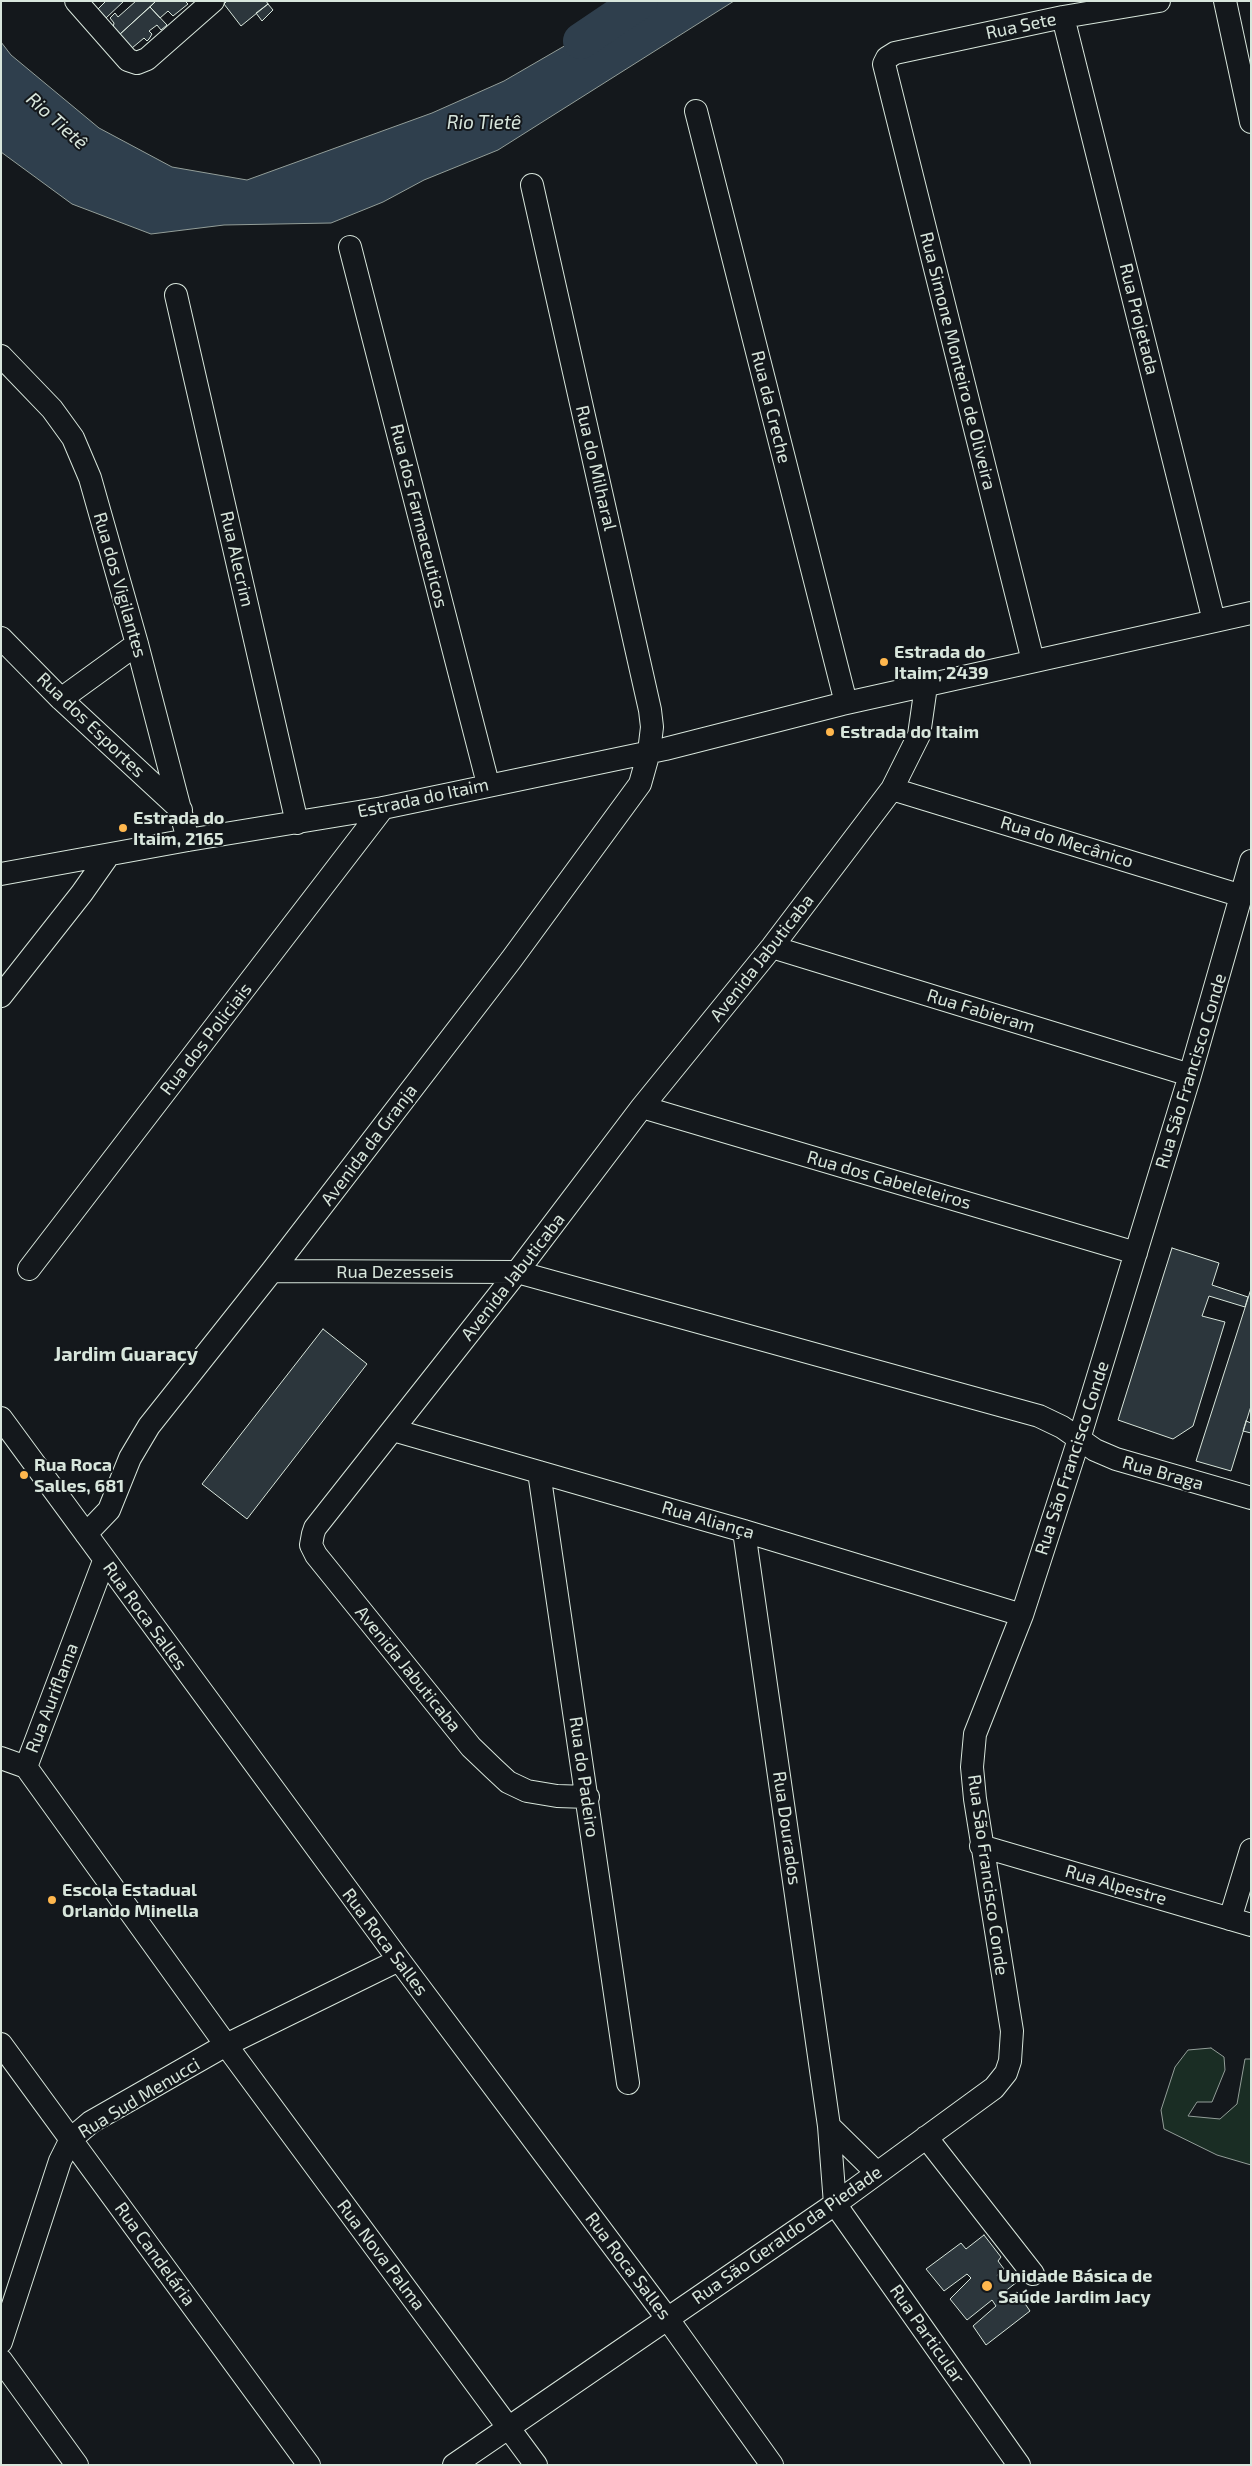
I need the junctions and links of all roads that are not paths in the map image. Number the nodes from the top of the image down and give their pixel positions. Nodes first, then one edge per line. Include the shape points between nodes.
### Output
1 (76, 1) edge
2 (213, 1) edge
3 (1159, 1) edge
4 (1225, 1) edge
5 (1063, 17) junction
6 (885, 60) joint
7 (696, 111) dead end
8 (1251, 122) edge
9 (532, 185) dead end
10 (350, 247) dead end
11 (176, 295) dead end
12 (1, 356) edge
13 (1251, 613) edge
14 (1214, 621) junction
15 (1, 638) edge
16 (137, 644) junction
17 (1033, 661) junction
18 (926, 686) junction
19 (61, 699) junction
20 (846, 703) junction
21 (649, 752) junction
22 (488, 784) junction
23 (892, 789) junction
24 (383, 808) junction
25 (182, 811) junction
26 (297, 822) junction
27 (188, 840) junction
28 (108, 856) junction
29 (1251, 861) edge
30 (1, 874) edge
31 (1242, 896) junction
32 (1242, 929) edge
33 (772, 947) junction
34 (1, 996) edge
35 (1190, 1075) junction
36 (642, 1107) junction
37 (1136, 1253) junction
38 (29, 1269) dead end
39 (272, 1271) junction
40 (517, 1272) junction
41 (1, 1418) edge
42 (393, 1430) junction
43 (1079, 1439) junction
44 (539, 1472) junction
45 (1251, 1498) edge
46 (744, 1531) junction
47 (86, 1534) junction
48 (104, 1562) junction
49 (1022, 1615) junction
50 (1, 1758) edge
51 (26, 1767) junction
52 (588, 1797) junction
53 (981, 1846) junction
54 (1251, 1850) edge
55 (1241, 1922) edge
56 (399, 1960) junction
57 (1, 2044) edge
58 (226, 2045) junction
59 (1010, 2061) joint
60 (628, 2083) dead end
61 (829, 2126) junction
62 (926, 2138) junction
63 (71, 2139) junction
64 (877, 2173) junction
65 (835, 2204) junction
66 (1033, 2274) dead end
67 (667, 2318) junction
68 (1, 2342) edge
69 (1, 2360) edge
70 (508, 2426) junction
71 (77, 2465) edge
72 (309, 2465) edge
73 (454, 2465) edge
74 (536, 2465) edge
75 (772, 2465) edge
76 (1019, 2465) edge

1 - 2 street via 138,60
3 - 5 street, Rua Sete
4 - 8 street
5 - 6 street, Rua Sete via 895,53
5 - 14 street, Rua Projetada
6 - 17 street, Rua Simone Monteiro de Oliveira via 884,68
7 - 20 street, Rua da Creche
9 - 21 street, Rua do Milharal via 650,710
10 - 22 street, Rua dos Farmaceuticos
11 - 26 street, Rua Alecrim
12 - 16 street, Rua dos Vigilantes via 52,409 74,438 90,478
13 - 14 street, Estrada do Itaim
14 - 17 street, Estrada do Itaim
15 - 19 street, Rua dos Esportes
16 - 19 street
16 - 25 street, Rua dos Vigilantes
17 - 18 street, Estrada do Itaim
18 - 20 street, Estrada do Itaim
18 - 23 street, Avenida Jabuticaba via 919,735
19 - 25 street, Rua dos Esportes
20 - 21 street, Estrada do Itaim
21 - 22 street, Estrada do Itaim
21 - 39 street, Avenida da Granja via 640,784 511,960
22 - 24 street, Estrada do Itaim
23 - 31 street, Rua do Mecânico
23 - 33 street, Avenida Jabuticaba
24 - 26 street, Estrada do Itaim
24 - 38 street, Rua dos Policiais
25 - 27 street, Rua dos Vigilantes
26 - 27 street, Estrada do Itaim
27 - 28 street, Estrada do Itaim
28 - 30 street, Estrada do Itaim
28 - 34 street
29 - 31 street, Rua São Francisco Conde
31 - 32 street, Rua São Francisco Conde
32 - 35 street, Rua São Francisco Conde
33 - 35 street, Rua Fabieram
33 - 36 street, Avenida Jabuticaba
35 - 37 street, Rua São Francisco Conde
36 - 37 street, Rua dos Cabeleleiros
36 - 40 street, Avenida Jabuticaba
37 - 43 street, Rua São Francisco Conde
39 - 40 street, Rua Dezesseis
39 - 47 street, Avenida da Granja via 149,1426 130,1458 109,1510
40 - 42 street, Avenida Jabuticaba
40 - 43 street via 1039,1416
41 - 47 street, Rua Roca Salles
42 - 44 street, Rua Aliança
42 - 52 street, Avenida Jabuticaba via 315,1528 312,1550 471,1746 508,1782 527,1791
43 - 45 street, Rua Braga via 1116,1459
43 - 49 street, Rua São Francisco Conde
44 - 46 street, Rua Aliança
44 - 52 street, Rua do Padeiro
46 - 49 street, Rua Aliança
46 - 61 street, Rua Dourados
47 - 48 street, Rua Roca Salles
48 - 51 street, Rua Auriflama
48 - 56 street, Rua Roca Salles
49 - 53 street, Rua São Francisco Conde via 974,1734 972,1767
50 - 51 street
51 - 58 street, Rua Auriflama
52 - 60 street, Rua do Padeiro
53 - 55 street, Rua Alpestre
53 - 59 street, Rua São Francisco Conde via 1012,2031
54 - 55 street
56 - 58 street, Rua Sud Menucci
56 - 67 street, Rua Roca Salles
57 - 63 street, Rua Candelária
58 - 63 street, Rua Sud Menucci via 92,2122
58 - 70 street, Rua Nova Palma
59 - 62 street, Rua São Geraldo da Piedade via 994,2088
61 - 64 street
61 - 65 street, Rua Dourados
62 - 64 street, Rua São Geraldo da Piedade
62 - 66 street
63 - 68 street, Rua Sud Menucci via 57,2170
63 - 72 street, Rua Candelária
64 - 65 street, Rua São Geraldo da Piedade
65 - 67 street, Rua São Geraldo da Piedade
65 - 76 street, Rua Particular
67 - 70 street, Rua São Geraldo da Piedade
67 - 75 street, Rua Roca Salles
69 - 71 street
70 - 73 street, Rua São Geraldo da Piedade
70 - 74 street, Rua Nova Palma

